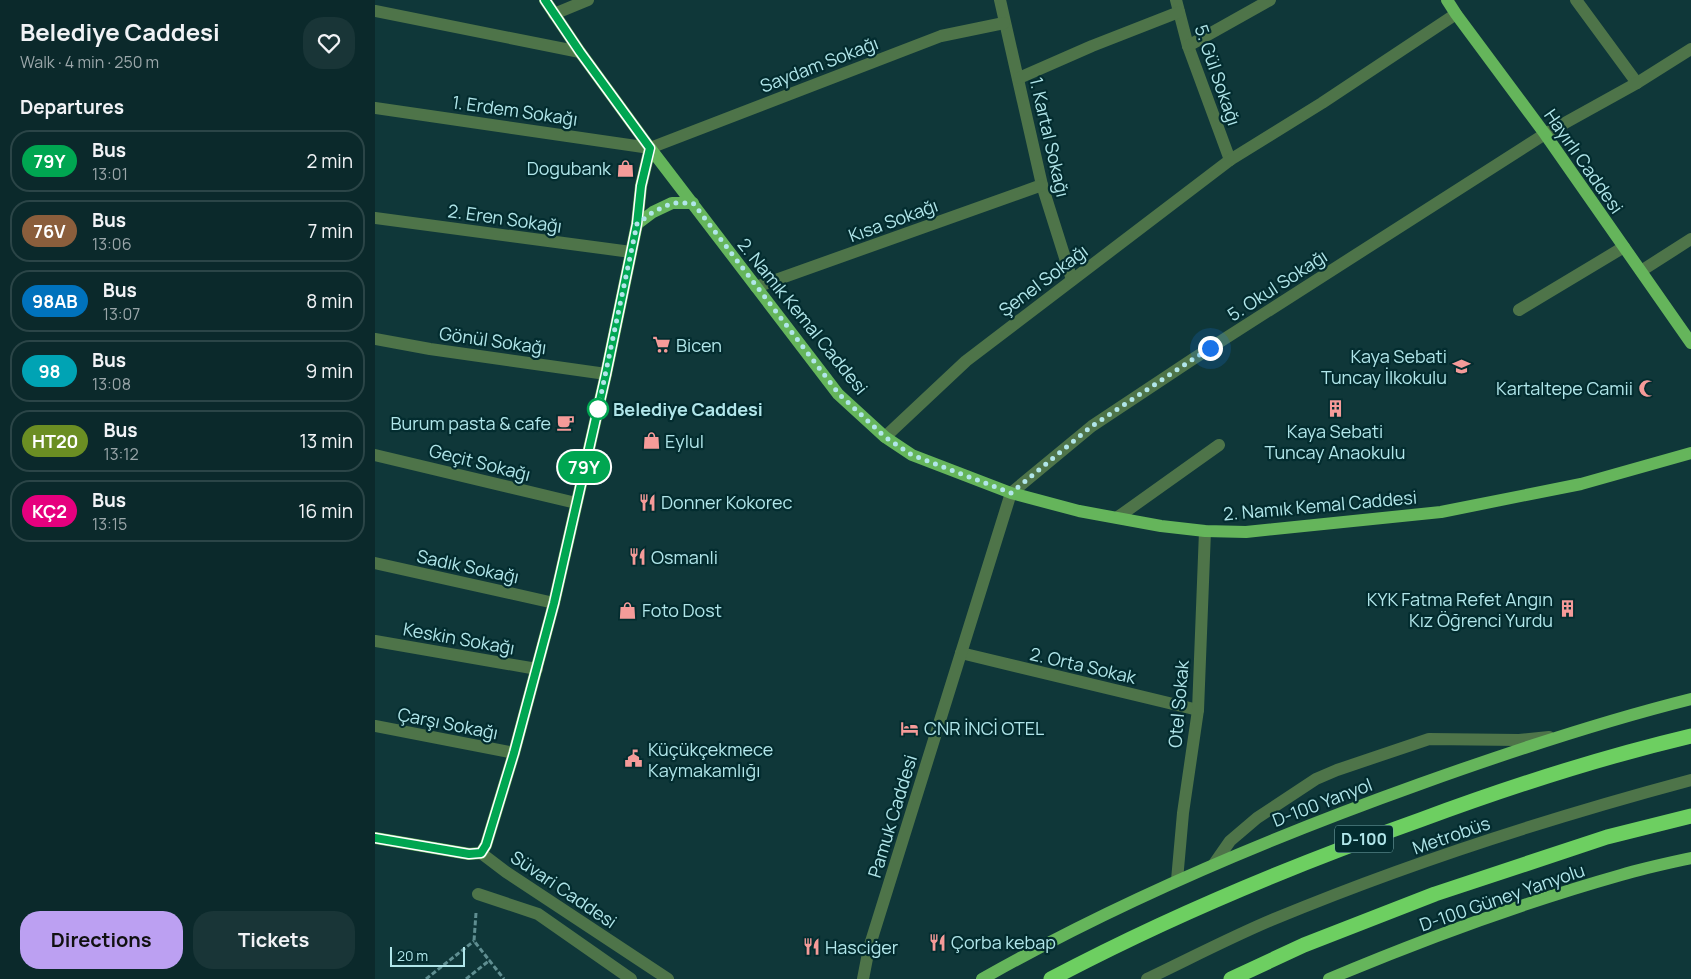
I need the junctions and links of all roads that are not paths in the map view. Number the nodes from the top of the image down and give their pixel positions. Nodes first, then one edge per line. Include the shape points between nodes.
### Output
1 (545, 0) edge
2 (588, 0) edge
3 (1000, 0) edge
4 (1270, 0) edge
5 (1447, 0) edge
6 (1576, 0) edge
7 (1177, 6) edge
8 (375, 11) edge
9 (554, 14) junction
10 (1456, 14) junction
11 (1004, 23) junction
12 (1188, 46) junction
13 (1691, 49) edge
14 (580, 52) junction
15 (1019, 78) junction
16 (1637, 83) junction
17 (375, 108) edge
18 (1545, 134) junction
19 (650, 148) junction
20 (1230, 160) junction
21 (1042, 185) junction
22 (693, 203) junction
23 (375, 218) edge
24 (637, 224) junction
25 (1691, 239) edge
26 (1624, 247) junction
27 (631, 252) junction
28 (1641, 271) junction
29 (1072, 280) junction
30 (756, 287) junction
31 (1519, 310) dead end
32 (375, 339) edge
33 (1691, 343) edge
34 (606, 374) junction
35 (885, 437) junction
36 (1219, 445) dead end
37 (1691, 452) edge
38 (375, 455) edge
39 (1011, 493) junction
40 (576, 503) junction
41 (1118, 517) junction
42 (1205, 530) junction
43 (375, 563) edge
44 (554, 603) junction
45 (375, 641) edge
46 (961, 654) junction
47 (537, 669) junction
48 (1691, 699) edge
49 (1198, 710) junction
50 (375, 726) edge
51 (1691, 736) edge
52 (1556, 737) junction
53 (514, 753) junction
54 (1691, 780) edge
55 (1691, 816) edge
56 (375, 838) edge
57 (481, 853) junction
58 (1691, 858) edge
59 (1214, 864) junction
60 (1177, 880) junction
61 (478, 894) road end
62 (631, 979) edge
63 (669, 979) edge
64 (863, 979) edge
65 (982, 979) edge
66 (1051, 979) edge
67 (1147, 979) edge
68 (1231, 979) edge
69 (1329, 979) edge

1 - 9 main road, 2. Namık Kemal Caddesi
2 - 9 street
3 - 11 street, 1. Kartal Sokağı
4 - 12 street
5 - 10 main road, Hayırlı Caddesi
6 - 16 street
7 - 12 street, 5. Gül Sokağı
7 - 15 street
8 - 14 street
9 - 14 main road, 2. Namık Kemal Caddesi
10 - 18 main road, Hayırlı Caddesi
10 - 20 street, Şenel Sokağı
11 - 15 street, 1. Kartal Sokağı
11 - 19 street, Saydam Sokağı via 941,36
12 - 20 street, 5. Gül Sokağı
13 - 16 street, 5. Okul Sokağı
14 - 19 main road, 2. Namık Kemal Caddesi
15 - 21 street, 1. Kartal Sokağı
16 - 18 street, 5. Okul Sokağı
17 - 19 street, 1. Erdem Sokağı
18 - 26 main road, Hayırlı Caddesi
18 - 39 street, 5. Okul Sokağı via 1099,421
19 - 22 main road, 2. Namık Kemal Caddesi
19 - 24 main road
20 - 29 street, Şenel Sokağı
21 - 29 street, 1. Kartal Sokağı
21 - 30 street, Kısa Sokağı
22 - 24 main road via 672,203
22 - 30 main road, 2. Namık Kemal Caddesi
23 - 27 street, 2. Eren Sokağı
24 - 27 main road
25 - 28 street
26 - 28 main road, Hayırlı Caddesi
26 - 31 street
27 - 34 main road
28 - 33 main road, Hayırlı Caddesi
29 - 35 street, Şenel Sokağı via 966,361
30 - 35 main road, 2. Namık Kemal Caddesi via 839,394
32 - 34 street, Gönül Sokağı
34 - 40 main road
35 - 39 main road, 2. Namık Kemal Caddesi via 912,455
36 - 41 street
37 - 42 main road, 2. Namık Kemal Caddesi via 1581,484 1441,512 1247,532
38 - 40 street, Geçit Sokağı
39 - 41 main road, 2. Namık Kemal Caddesi via 1079,511
39 - 46 street, Pamuk Caddesi
40 - 44 main road
41 - 42 main road, 2. Namık Kemal Caddesi via 1161,526
42 - 49 street, Otel Sokak
43 - 44 street, Sadık Sokağı
44 - 47 main road
45 - 47 street, Keskin Sokağı
46 - 49 street, 2. Orta Sokak
46 - 64 street, Pamuk Caddesi via 869,948
47 - 53 main road
48 - 52 main road, D-100 Yanyol
49 - 60 street, Otel Sokak
50 - 53 street, Çarşı Sokağı
51 - 66 highway, D-100 via 1520,783 1333,851 1141,933
52 - 59 main road, D-100 Yanyol via 1335,814
52 - 59 street via 1429,739 1337,770 1316,779 1257,818 1230,841
53 - 57 main road
54 - 67 street, Metrobüs via 1594,806 1460,849 1272,920
55 - 68 highway via 1607,836 1435,894 1304,945
56 - 57 main road via 469,854
57 - 63 street, Süvari Caddesi
58 - 69 main road, D-100 Güney Yanyolu via 1621,875 1515,908
59 - 60 main road, D-100 Yanyol
60 - 65 main road, D-100 Yanyol via 1029,952
61 - 62 street via 538,914

